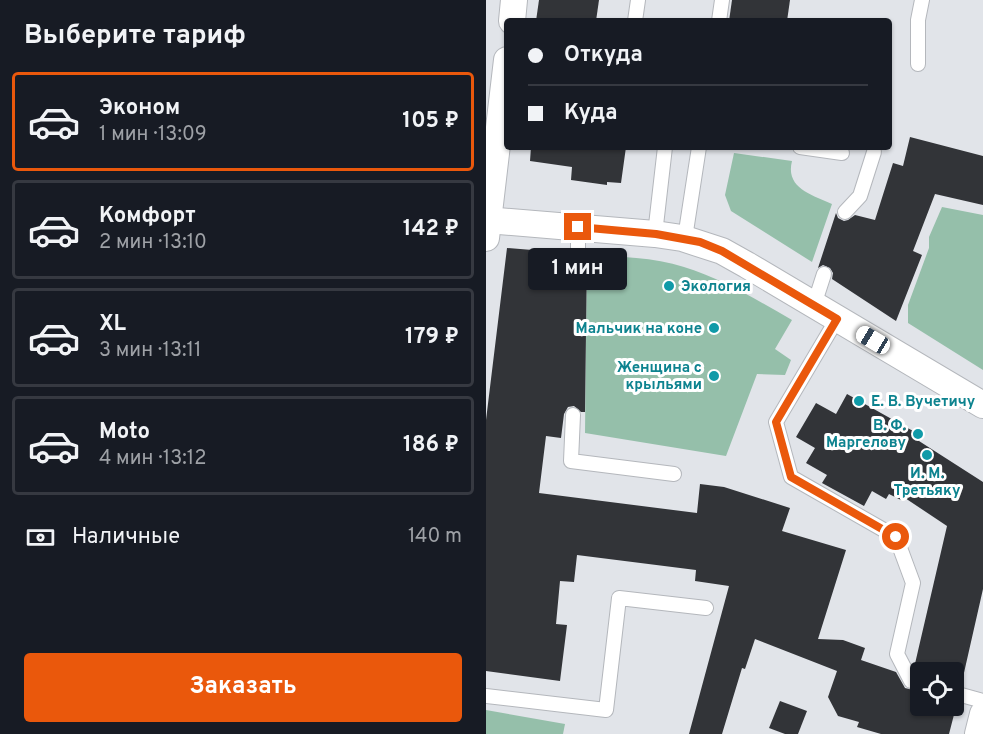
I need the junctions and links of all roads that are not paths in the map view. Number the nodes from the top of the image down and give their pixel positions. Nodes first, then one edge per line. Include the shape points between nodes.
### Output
1 (514, 0) edge
2 (638, 0) edge
3 (722, 0) edge
4 (922, 0) edge
5 (512, 18) edge
6 (635, 18) edge
7 (719, 18) edge
8 (918, 64) dead end
9 (504, 85) edge
10 (665, 150) edge
11 (699, 150) edge
12 (821, 150) edge
13 (874, 152) dead end
14 (842, 153) dead end
15 (845, 212) dead end
16 (487, 226) edge
17 (578, 227) junction
18 (656, 234) junction
19 (685, 238) junction
20 (578, 254) dead end
21 (824, 274) dead end
22 (814, 305) junction
23 (837, 319) junction
24 (983, 405) edge
25 (573, 415) dead end
26 (674, 474) dead end
27 (706, 608) dead end
28 (910, 679) edge
29 (486, 696) edge
30 (964, 696) edge
31 (983, 701) edge
32 (983, 714) edge
33 (978, 734) edge

1 - 5 street
2 - 6 lane
3 - 7 lane
4 - 8 lane
9 - 16 street
10 - 18 lane
11 - 19 lane
12 - 14 lane
13 - 15 lane via 860,196
16 - 17 street
17 - 18 street
17 - 20 lane
18 - 19 street
19 - 22 street via 722,251
21 - 22 lane
22 - 23 street
23 - 24 street
23 - 28 lane via 776,422 791,477 896,537 913,583 897,654
25 - 26 lane via 571,461
27 - 29 lane via 619,598 606,710
30 - 31 lane
32 - 33 street

